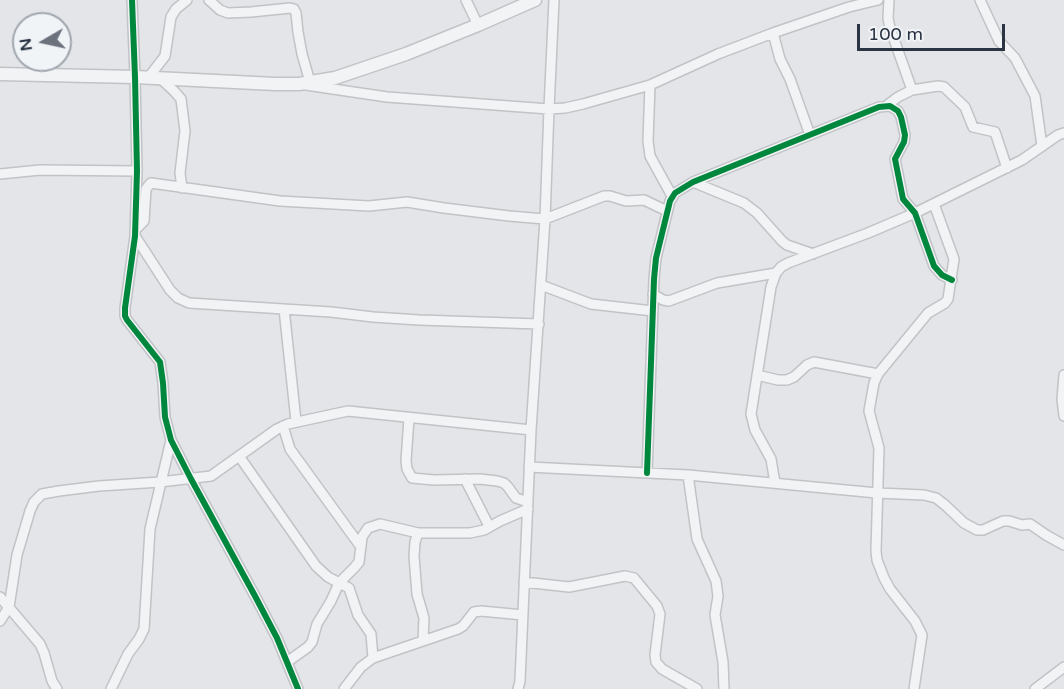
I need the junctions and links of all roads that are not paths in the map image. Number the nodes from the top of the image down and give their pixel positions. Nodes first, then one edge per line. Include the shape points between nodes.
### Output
1 (187, 0) edge
2 (209, 0) edge
3 (466, 0) edge
4 (535, 0) edge
5 (554, 0) edge
6 (878, 0) edge
7 (889, 0) edge
8 (980, 0) edge
9 (131, 2) edge
10 (478, 25) junction
11 (773, 33) junction
12 (0, 74) edge
13 (148, 78) junction
14 (305, 83) junction
15 (650, 85) junction
16 (912, 90) junction
17 (886, 106) junction
18 (549, 109) junction
19 (1064, 133) edge
20 (810, 135) junction
21 (1042, 146) junction
22 (1007, 168) junction
23 (137, 171) junction
24 (0, 174) edge
25 (693, 182) junction
26 (182, 188) junction
27 (672, 196) junction
28 (934, 204) junction
29 (667, 211) junction
30 (915, 213) junction
31 (545, 219) junction
32 (135, 233) junction
33 (813, 254) junction
34 (776, 273) junction
35 (952, 280) junction
36 (541, 285) junction
37 (653, 294) junction
38 (284, 309) junction
39 (652, 311) junction
40 (539, 324) junction
41 (878, 374) junction
42 (757, 375) junction
43 (1064, 375) edge
44 (1064, 416) edge
45 (409, 418) junction
46 (296, 421) junction
47 (283, 426) junction
48 (531, 430) junction
49 (171, 440) junction
50 (239, 456) junction
51 (530, 467) junction
52 (647, 473) junction
53 (688, 475) junction
54 (191, 479) junction
55 (465, 479) junction
56 (160, 482) junction
57 (775, 483) junction
58 (877, 493) junction
59 (528, 505) junction
60 (489, 526) junction
61 (418, 533) junction
62 (1064, 545) edge
63 (361, 548) junction
64 (524, 582) junction
65 (339, 583) junction
66 (0, 597) edge
67 (9, 608) junction
68 (523, 615) junction
69 (0, 621) edge
70 (423, 640) junction
71 (373, 658) junction
72 (287, 662) junction
73 (1064, 667) edge
74 (57, 689) edge
75 (111, 689) edge
76 (298, 689) edge
77 (344, 689) edge
78 (518, 689) edge
79 (697, 689) edge
80 (724, 689) edge
81 (914, 689) edge
82 (1035, 689) edge

1 - 13 street via 171,17 165,56
2 - 14 street via 228,13 294,9
3 - 10 street
4 - 10 street
5 - 18 street
6 - 11 street
7 - 16 street via 890,28
8 - 21 street via 999,41 1015,58 1035,96
9 - 13 street
10 - 14 street via 335,78
11 - 15 street
11 - 20 street
12 - 13 street
13 - 14 street
13 - 23 street
13 - 26 street via 181,99 185,131
14 - 18 street via 380,96
15 - 18 street
15 - 27 street via 650,156
16 - 17 street
16 - 22 street via 944,87 965,107 973,127 994,132
17 - 20 street
17 - 30 street via 902,117 904,142 895,163 903,200
18 - 31 street
19 - 21 street
20 - 25 street
21 - 22 street
22 - 28 street
23 - 24 street via 40,170
23 - 32 street
25 - 27 street
25 - 33 street via 744,203 787,246
26 - 31 street via 307,203 369,206 407,202
26 - 32 street via 149,184 145,218
27 - 29 street
28 - 30 street
28 - 35 street via 954,255
29 - 31 street via 644,200 604,196
29 - 37 street via 656,258
30 - 33 street
30 - 35 street via 934,266
31 - 36 street
32 - 38 street via 170,290 183,301
32 - 49 street via 125,314 160,362
33 - 34 street via 788,263
34 - 37 street via 717,283 669,301
34 - 42 street
35 - 41 street via 945,303 928,313
36 - 39 street via 591,304
36 - 40 street
37 - 39 street
38 - 40 street via 419,320
38 - 46 street
39 - 52 street
40 - 48 street
41 - 42 street via 814,362 787,380
41 - 58 street via 868,411 879,448
42 - 57 street via 751,420 771,459
43 - 44 street
45 - 46 street via 348,411
45 - 48 street
45 - 55 street via 409,475 425,480
46 - 47 street
47 - 50 street
47 - 63 street via 290,449
48 - 51 street
49 - 54 street
49 - 56 street
50 - 54 street via 211,476
50 - 65 street via 316,566
51 - 52 street
51 - 59 street
52 - 53 street
53 - 57 street
53 - 80 street via 697,539 718,589 716,615
54 - 56 street
54 - 72 street
55 - 59 street via 504,483
55 - 60 street
56 - 67 street via 59,491 38,498 21,538
56 - 75 street via 150,529 144,629
57 - 58 street
58 - 62 street via 936,498 977,530 1003,521 1030,524
58 - 81 street via 876,551 880,570 922,635
59 - 60 street
59 - 64 street
60 - 61 street via 470,533
61 - 63 street via 374,525 364,532
61 - 70 street via 415,579 424,618
63 - 65 street via 357,564
64 - 68 street
64 - 79 street via 569,587 625,576 634,578 660,614 656,662
65 - 71 street via 350,591 358,615 371,634
65 - 72 street via 312,642
66 - 67 street
67 - 69 street
67 - 74 street via 40,644
68 - 70 street via 474,612 463,626
68 - 78 street
70 - 71 street
71 - 77 street
72 - 76 street
73 - 82 street

